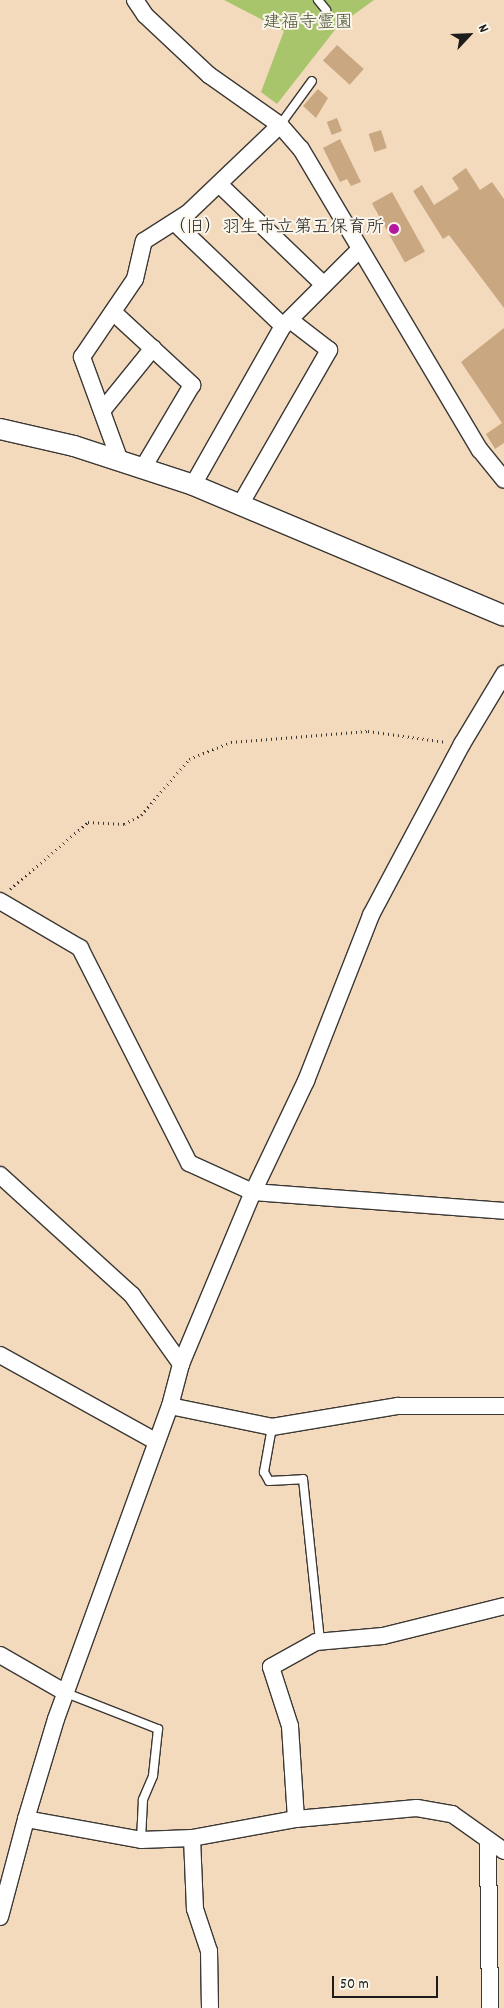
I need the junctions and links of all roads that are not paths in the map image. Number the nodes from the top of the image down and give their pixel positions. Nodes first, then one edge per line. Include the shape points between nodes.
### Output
1 (135, 0) edge
2 (318, 0) edge
3 (326, 10) dead end
4 (312, 81) dead end
5 (280, 125) junction
6 (220, 185) junction
7 (174, 222) junction
8 (360, 249) junction
9 (324, 285) junction
10 (114, 312) junction
11 (287, 323) junction
12 (152, 348) junction
13 (102, 412) junction
14 (0, 429) edge
15 (120, 461) junction
16 (143, 468) junction
17 (504, 480) edge
18 (193, 485) junction
19 (240, 505) junction
20 (504, 616) edge
21 (504, 674) edge
22 (3, 897) edge
23 (2, 1181) edge
24 (253, 1192) junction
25 (504, 1211) edge
26 (0, 1355) edge
27 (181, 1364) junction
28 (170, 1406) junction
29 (504, 1406) edge
30 (272, 1427) junction
31 (158, 1442) junction
32 (504, 1606) edge
33 (320, 1641) junction
34 (0, 1655) edge
35 (66, 1692) junction
36 (26, 1819) junction
37 (296, 1819) junction
38 (192, 1838) junction
39 (141, 1840) junction
40 (488, 1844) junction
41 (504, 1851) edge
42 (0, 1917) edge
43 (210, 2008) edge
44 (490, 2008) edge

1 - 5 street via 145,15 210,75
2 - 3 lane
4 - 5 lane
5 - 6 street
5 - 8 street via 319,176
6 - 7 street
6 - 9 street
7 - 10 street via 144,241 135,279
7 - 11 street
8 - 9 street
8 - 17 street via 480,450
9 - 11 street
10 - 12 street
10 - 13 street via 82,357
11 - 18 street
11 - 19 street via 329,350
12 - 13 street
12 - 16 street via 192,385
13 - 15 street
14 - 15 street
15 - 16 street
16 - 18 street
18 - 19 street
19 - 20 street
21 - 24 street via 462,744 371,915 306,1081
22 - 24 street via 80,948 189,1163
23 - 27 street via 132,1295
24 - 25 street
24 - 27 street
26 - 31 street
27 - 28 street
28 - 30 street
28 - 31 street
29 - 30 street via 398,1406
30 - 33 lane via 264,1472 269,1481 303,1479
31 - 35 street
32 - 33 street via 383,1636
33 - 37 street via 271,1667 290,1726
34 - 35 street
35 - 36 street
35 - 39 lane via 158,1729 153,1776 143,1800
36 - 39 street
36 - 42 street
37 - 38 street
37 - 40 street via 417,1808 452,1814
38 - 39 street
38 - 43 street via 194,1909 209,1951
40 - 41 street
40 - 44 street

